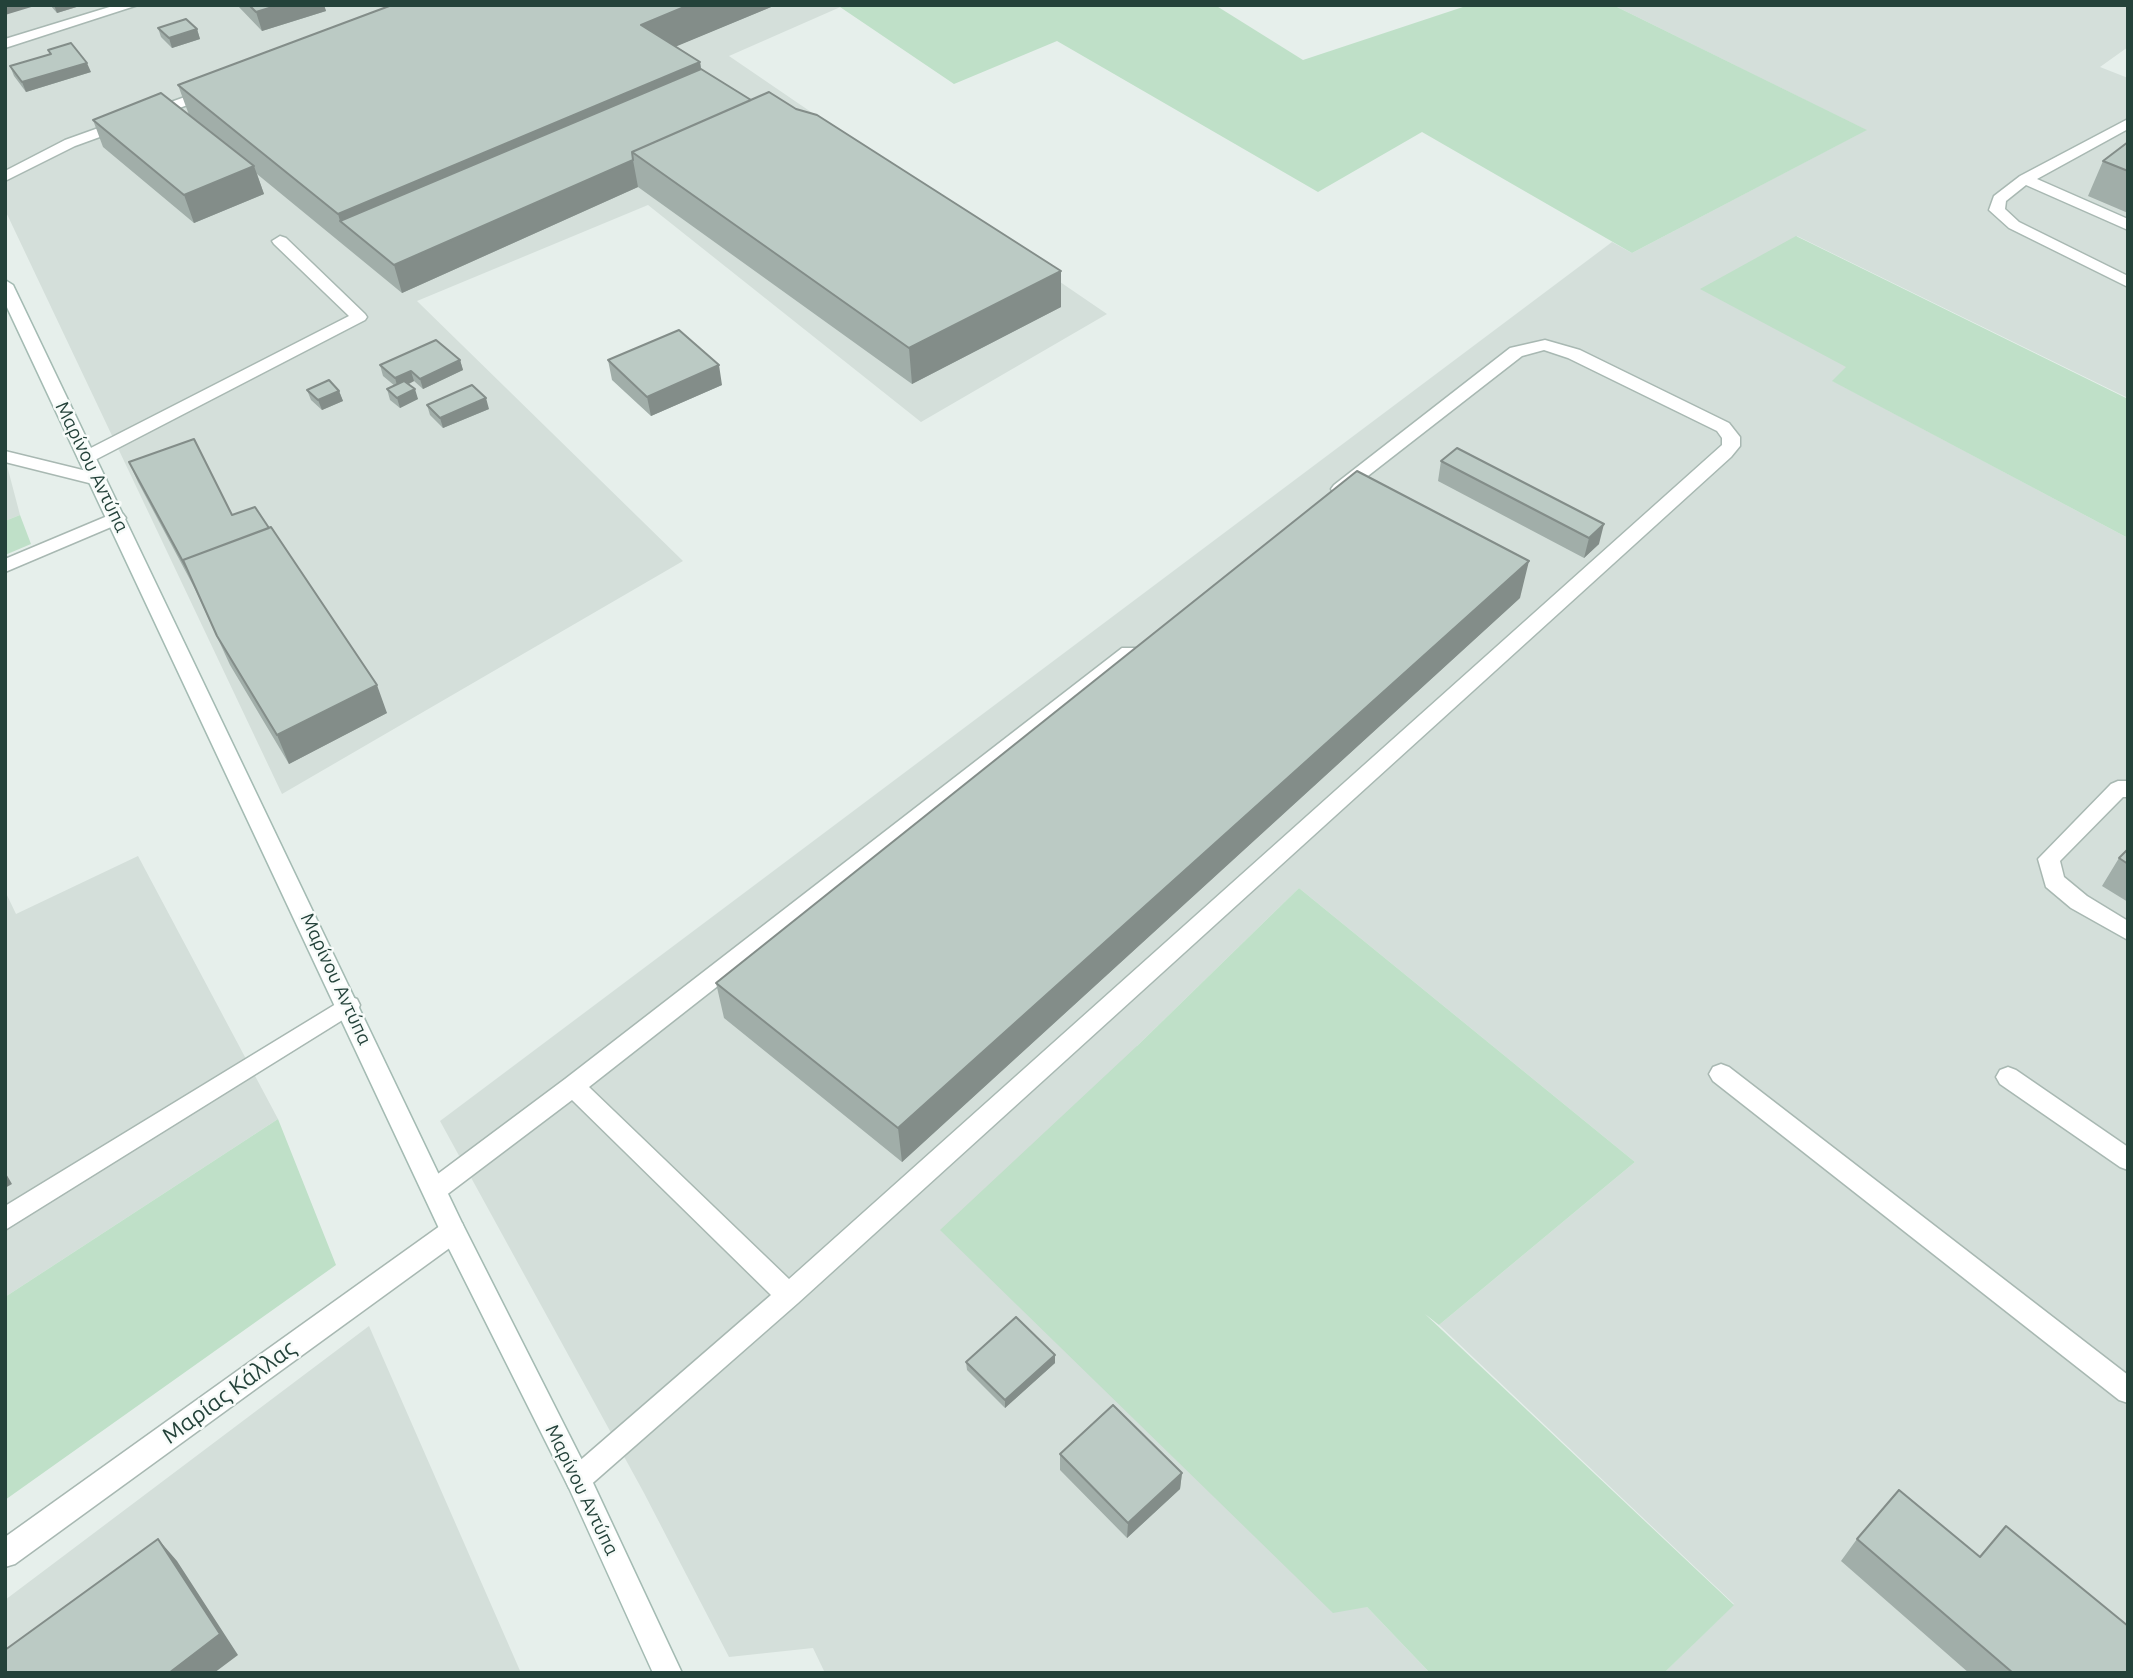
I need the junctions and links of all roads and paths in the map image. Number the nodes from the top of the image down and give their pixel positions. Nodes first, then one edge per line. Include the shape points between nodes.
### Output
1 (131, 5) edge
2 (5, 44) edge
3 (226, 86) edge
4 (2128, 123) edge
5 (5, 177) edge
6 (2025, 179) junction
7 (2128, 225) edge
8 (279, 241) dead end
9 (2128, 282) edge
10 (5, 285) edge
11 (5, 456) edge
12 (87, 457) junction
13 (97, 479) junction
14 (1319, 506) edge
15 (117, 518) junction
16 (5, 566) edge
17 (1143, 643) edge
18 (2128, 789) edge
19 (2128, 932) edge
20 (349, 1005) junction
21 (1721, 1074) dead end
22 (2008, 1077) dead end
23 (573, 1086) junction
24 (2128, 1160) edge
25 (436, 1189) junction
26 (5, 1219) edge
27 (453, 1231) junction
28 (789, 1295) junction
29 (2128, 1391) edge
30 (578, 1479) junction
31 (5, 1554) edge
32 (668, 1673) edge

1 - 2 main road
3 - 5 main road via 70,143
4 - 6 main road
6 - 7 main road
6 - 9 main road via 1998,199 1997,210 2014,225
8 - 12 main road via 359,317
10 - 12 main road, Μαρίνου Αντύπα
11 - 13 main road
12 - 13 main road, Μαρίνου Αντύπα
13 - 15 main road, Μαρίνου Αντύπα
14 - 28 main road via 1516,352 1531,347 1545,345 1574,354 1723,427 1731,437 1725,453
15 - 16 main road
15 - 20 main road, Μαρίνου Αντύπα
17 - 23 main road
18 - 19 main road via 2118,789 2049,859 2054,881
20 - 25 main road, Μαρίνου Αντύπα
20 - 26 main road
21 - 29 main road
22 - 24 main road
23 - 25 main road
23 - 28 main road
25 - 27 main road, Μαρίνου Αντύπα
27 - 30 main road, Μαρίνου Αντύπα
27 - 31 main road, Μαρίας Κάλλας
28 - 30 main road
30 - 32 main road, Μαρίνου Αντύπα

